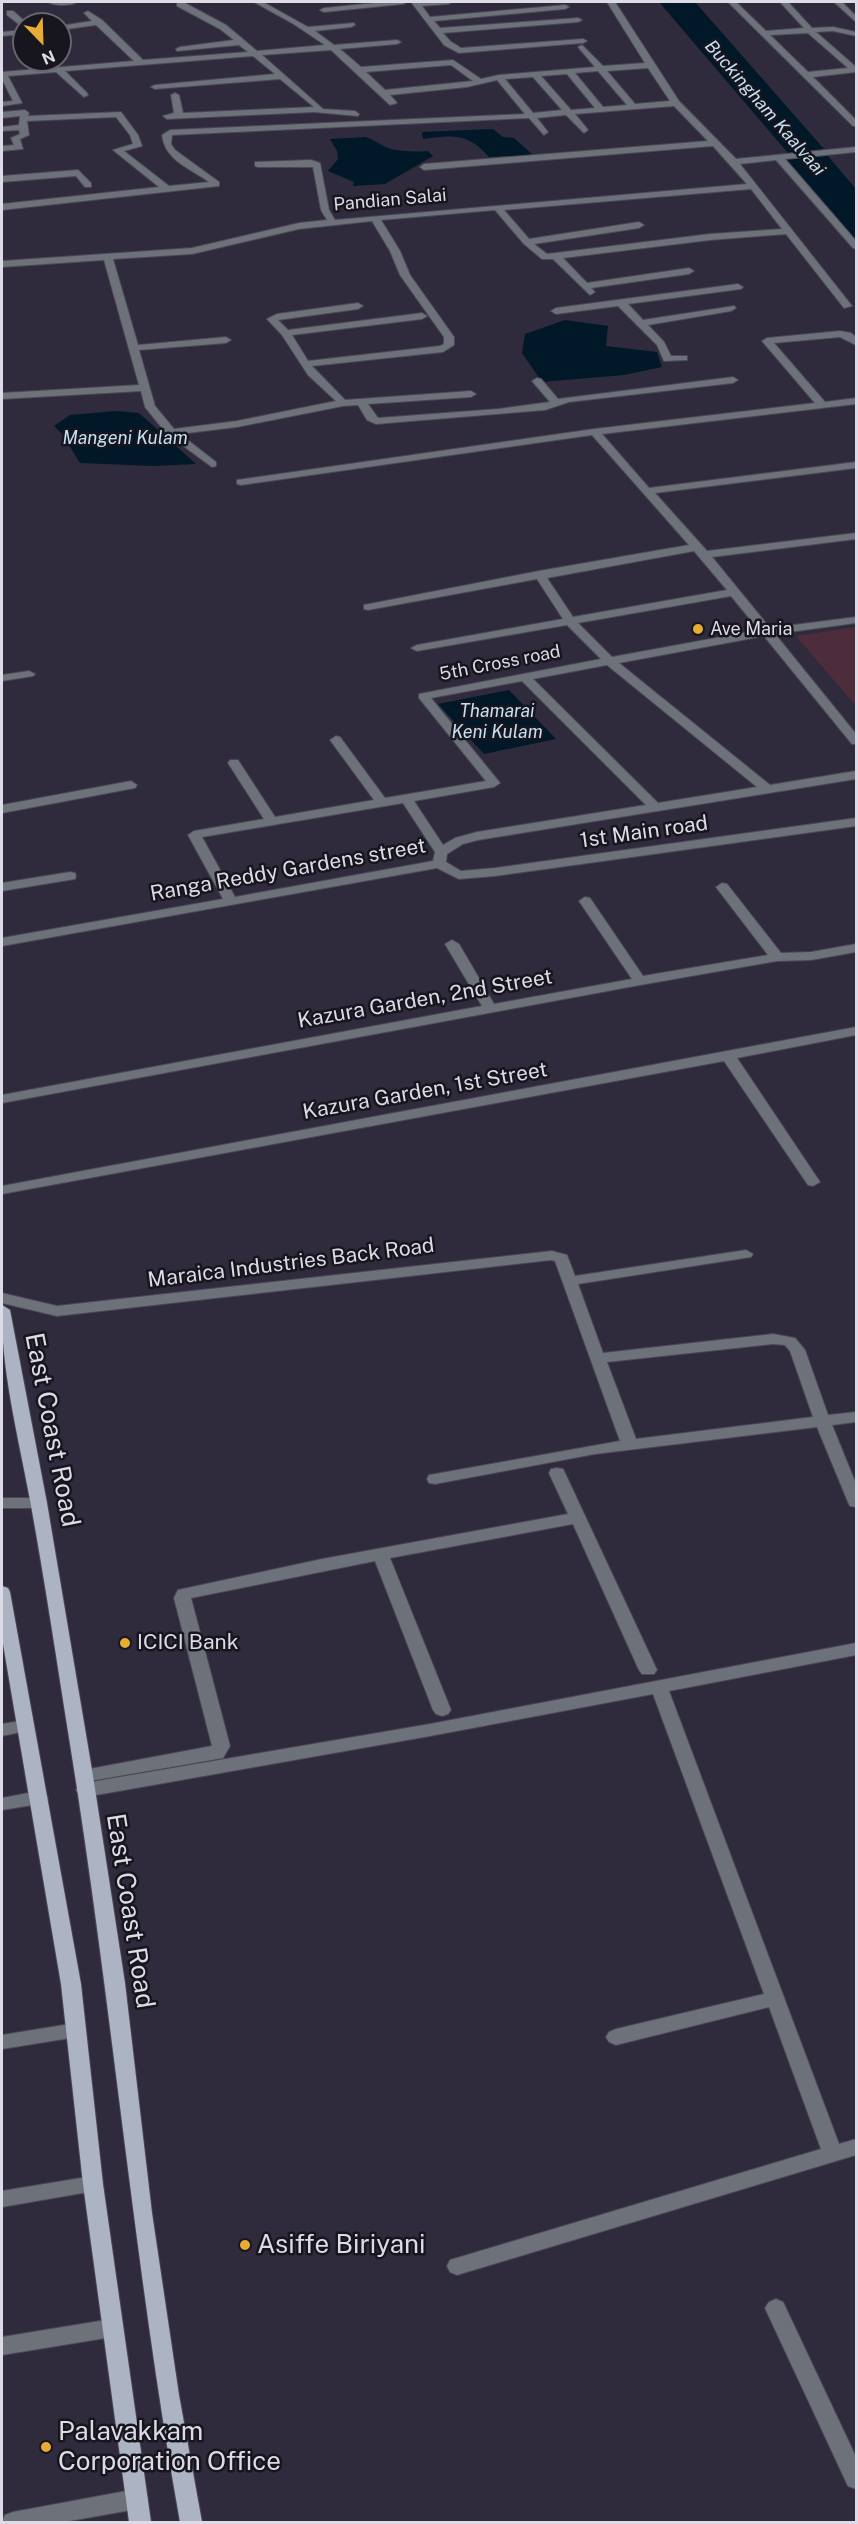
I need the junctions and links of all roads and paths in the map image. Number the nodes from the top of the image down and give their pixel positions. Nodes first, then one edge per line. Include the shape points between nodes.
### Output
1 (52, 2) edge
2 (74, 2) edge
3 (274, 2) edge
4 (403, 2) edge
5 (448, 2) edge
6 (611, 2) edge
7 (732, 2) edge
8 (784, 2) edge
9 (837, 2) edge
10 (260, 3) edge
11 (416, 3) edge
12 (180, 4) dead end
13 (565, 7) dead end
14 (324, 10) dead end
15 (88, 13) dead end
16 (429, 19) junction
17 (578, 20) dead end
18 (856, 20) edge
19 (99, 22) junction
20 (351, 25) dead end
21 (72, 26) edge
22 (307, 29) junction
23 (811, 30) junction
24 (438, 31) junction
25 (764, 33) junction
26 (856, 34) edge
27 (242, 42) junction
28 (397, 42) dead end
29 (331, 48) junction
30 (180, 49) dead end
31 (258, 55) junction
32 (142, 64) junction
33 (650, 65) junction
34 (601, 68) junction
35 (72, 69) edge
36 (359, 70) junction
37 (569, 71) junction
38 (856, 71) edge
39 (32, 72) edge
40 (64, 72) edge
41 (2, 74) edge
42 (536, 75) junction
43 (805, 75) junction
44 (282, 76) junction
45 (499, 77) junction
46 (224, 81) junction
47 (478, 81) junction
48 (154, 87) dead end
49 (230, 89) dead end
50 (11, 92) junction
51 (2, 93) edge
52 (383, 93) junction
53 (84, 95) dead end
54 (175, 95) dead end
55 (393, 103) dead end
56 (2, 104) edge
57 (675, 104) junction
58 (633, 107) junction
59 (601, 110) junction
60 (317, 111) junction
61 (569, 112) junction
62 (355, 114) dead end
63 (852, 114) edge
64 (2, 115) edge
65 (179, 115) junction
66 (167, 116) dead end
67 (531, 116) junction
68 (23, 123) junction
69 (856, 124) edge
70 (2, 129) edge
71 (584, 130) dead end
72 (544, 132) dead end
73 (713, 143) junction
74 (2, 148) edge
75 (856, 150) edge
76 (778, 157) junction
77 (734, 162) junction
78 (72, 164) dead end
79 (258, 164) dead end
80 (423, 167) dead end
81 (78, 173) junction
82 (2, 179) edge
83 (88, 185) dead end
84 (753, 186) junction
85 (168, 190) junction
86 (2, 207) edge
87 (497, 207) junction
88 (375, 218) junction
89 (332, 222) junction
90 (639, 225) dead end
91 (789, 231) junction
92 (527, 242) junction
93 (856, 246) edge
94 (108, 256) junction
95 (556, 256) junction
96 (2, 264) edge
97 (689, 272) dead end
98 (584, 286) junction
99 (738, 288) dead end
100 (621, 303) junction
101 (602, 305) junction
102 (358, 306) dead end
103 (847, 306) dead end
104 (731, 308) dead end
105 (555, 311) dead end
106 (422, 316) dead end
107 (641, 323) junction
108 (286, 333) junction
109 (226, 340) dead end
110 (856, 342) edge
111 (133, 348) junction
112 (684, 358) dead end
113 (304, 364) junction
114 (733, 380) dead end
115 (537, 381) dead end
116 (143, 388) junction
117 (471, 394) dead end
118 (2, 396) edge
119 (856, 401) edge
120 (361, 402) junction
121 (556, 402) junction
122 (343, 403) junction
123 (822, 405) junction
124 (171, 432) junction
125 (594, 432) junction
126 (212, 465) dead end
127 (856, 465) edge
128 (241, 482) dead end
129 (646, 491) junction
130 (856, 536) edge
131 (700, 551) junction
132 (539, 574) junction
133 (733, 592) junction
134 (368, 607) dead end
135 (569, 620) junction
136 (856, 620) edge
137 (767, 632) junction
138 (417, 648) dead end
139 (608, 660) junction
140 (29, 674) dead end
141 (524, 676) junction
142 (2, 678) edge
143 (336, 741) dead end
144 (856, 741) edge
145 (234, 763) dead end
146 (856, 775) edge
147 (130, 785) dead end
148 (767, 789) junction
149 (406, 798) junction
150 (382, 802) junction
151 (655, 807) junction
152 (2, 809) edge
153 (272, 822) junction
154 (856, 822) edge
155 (440, 858) junction
156 (70, 876) dead end
157 (2, 887) edge
158 (722, 887) dead end
159 (230, 900) junction
160 (585, 901) dead end
161 (2, 942) edge
162 (452, 944) dead end
163 (856, 948) edge
164 (777, 957) junction
165 (640, 981) junction
166 (490, 1008) junction
167 (856, 1031) edge
168 (728, 1056) junction
169 (2, 1099) edge
170 (813, 1182) dead end
171 (2, 1190) edge
172 (746, 1254) dead end
173 (569, 1281) junction
174 (2, 1298) edge
175 (2, 1310) edge
176 (598, 1358) junction
177 (856, 1417) edge
178 (822, 1421) junction
179 (630, 1445) junction
180 (557, 1473) dead end
181 (435, 1479) dead end
182 (856, 1502) edge
183 (2, 1503) edge
184 (39, 1503) junction
185 (578, 1518) junction
186 (381, 1556) junction
187 (2, 1592) edge
188 (855, 1652) edge
189 (648, 1670) dead end
190 (659, 1687) junction
191 (442, 1710) dead end
192 (25, 1726) junction
193 (2, 1730) edge
194 (84, 1783) junction
195 (39, 1798) junction
196 (2, 1804) edge
197 (776, 1998) junction
198 (76, 2031) junction
199 (616, 2037) dead end
200 (2, 2042) edge
201 (856, 2147) edge
202 (833, 2154) junction
203 (93, 2184) junction
204 (2, 2199) edge
205 (457, 2266) dead end
206 (776, 2308) dead end
207 (112, 2328) junction
208 (2, 2346) edge
209 (856, 2480) edge
210 (137, 2499) junction
211 (13, 2523) edge
212 (140, 2523) edge
213 (191, 2523) edge

1 - 2 street
3 - 10 street
4 - 14 street
5 - 11 street
6 - 33 street
7 - 25 street
8 - 23 street
9 - 18 street
10 - 22 street
11 - 16 street
12 - 27 street
13 - 16 street
15 - 19 street
16 - 24 street
17 - 24 street
19 - 21 street
19 - 32 street
20 - 22 street
22 - 29 street
23 - 25 street
23 - 26 street
23 - 38 street
24 - 34 street via 459,51 583,44
25 - 43 street
27 - 30 street
27 - 31 street
28 - 29 street
29 - 31 street
29 - 36 street
31 - 32 street
31 - 44 street
32 - 35 street
33 - 34 street
33 - 57 street
34 - 37 street
34 - 58 street
36 - 47 street via 453,62
36 - 52 street
37 - 42 street
37 - 59 street
38 - 43 street
39 - 41 street
40 - 53 street
41 - 50 street
42 - 45 street
42 - 61 street
43 - 63 street
44 - 46 street
44 - 60 street via 320,108
45 - 47 street
45 - 67 street
46 - 48 street
46 - 49 street
47 - 52 street
50 - 51 street
50 - 56 street via 18,103
52 - 55 street
54 - 65 street
57 - 58 street
57 - 73 street
58 - 59 street
59 - 61 street
60 - 62 street
60 - 65 street
61 - 67 street
61 - 71 street
63 - 69 street
64 - 68 street via 25,113
65 - 66 street
67 - 72 street
67 - 85 street via 167,134 166,144 176,156 216,184
68 - 70 street
68 - 74 street via 25,135 15,138 20,147
68 - 85 street via 118,114 138,146 117,150
73 - 77 street
73 - 80 street
75 - 76 street
76 - 77 street
76 - 93 street
77 - 84 street
78 - 81 street
79 - 89 street via 317,165 325,210
81 - 82 street
81 - 83 street
84 - 87 street, Pandian Salai
84 - 91 street
85 - 86 street
87 - 88 street, Pandian Salai
87 - 92 street
88 - 89 street, Pandian Salai
88 - 113 street via 405,275 449,337 449,345 443,349
89 - 94 street, Pandian Salai via 192,251
90 - 92 street
91 - 95 street
91 - 103 street
92 - 95 street via 545,257
94 - 96 street, Pandian Salai
94 - 111 street
95 - 98 street
97 - 98 street
98 - 101 street
99 - 100 street
100 - 101 street
100 - 107 street
101 - 105 street
102 - 108 street via 274,317
104 - 107 street
106 - 108 street
107 - 112 street via 661,344 667,359
108 - 113 street
109 - 111 street
110 - 123 street via 845,334 767,341
111 - 116 street
113 - 122 street
114 - 121 street
115 - 121 street
116 - 118 street
116 - 124 street via 155,414
117 - 120 street
119 - 123 street
120 - 121 street via 376,421 492,413 545,407
120 - 122 street
122 - 124 street via 237,424
123 - 125 street
124 - 126 street
125 - 128 street
125 - 129 street
127 - 129 street
129 - 131 street
130 - 131 street
131 - 132 street
131 - 133 street
132 - 134 street
132 - 135 street
133 - 135 street
133 - 137 street
135 - 138 street
135 - 139 street
136 - 137 street, 5th Cross road
137 - 139 street, 5th Cross road
137 - 144 street
139 - 141 street, 5th Cross road
139 - 148 street
140 - 142 street
141 - 149 street, 5th Cross road via 423,696 494,783
141 - 151 street
143 - 150 street
145 - 153 street
146 - 148 street, Ranga Reddy Gardens street
147 - 152 street
148 - 151 street, Ranga Reddy Gardens street
149 - 150 street, 5th Cross road
149 - 155 street
150 - 153 street, 5th Cross road
151 - 155 street, Ranga Reddy Gardens street via 477,836 459,841
153 - 159 street, 5th Cross road via 194,835
154 - 155 street, 1st Main road via 495,872 459,875
155 - 159 street, Ranga Reddy Gardens street
156 - 157 street
158 - 164 street
159 - 161 street, Ranga Reddy Gardens street
160 - 165 street
162 - 166 street
163 - 164 street, Kazura Garden, 2nd Street via 811,957
164 - 165 street, Kazura Garden, 2nd Street
165 - 166 street, Kazura Garden, 2nd Street
166 - 169 street, Kazura Garden, 2nd Street
167 - 168 street, Kazura Garden, 1st Street
168 - 170 street
168 - 171 street, Kazura Garden, 1st Street
172 - 173 street
173 - 174 street, Maraica Industries Back Road via 562,1258 545,1255 57,1311
173 - 176 street
175 - 184 main road, East Coast Road
176 - 178 street via 773,1339 790,1341 797,1350
176 - 179 street
177 - 178 street
178 - 179 street
178 - 182 street
179 - 181 street
180 - 185 street
183 - 184 street
184 - 194 main road, East Coast Road
185 - 186 street
185 - 189 street
186 - 191 street
186 - 194 street via 184,1594 221,1746 217,1753 206,1756
187 - 192 main road
188 - 190 street
190 - 194 street
190 - 197 street
192 - 193 street
192 - 195 main road
194 - 213 main road, East Coast Road via 115,1983 168,2395
195 - 196 street
195 - 198 main road
197 - 199 street
197 - 202 street
198 - 200 street
198 - 203 main road
201 - 202 street
202 - 205 street
203 - 204 street
203 - 207 main road
206 - 209 street
207 - 208 street
207 - 210 main road
210 - 211 street
210 - 212 main road

